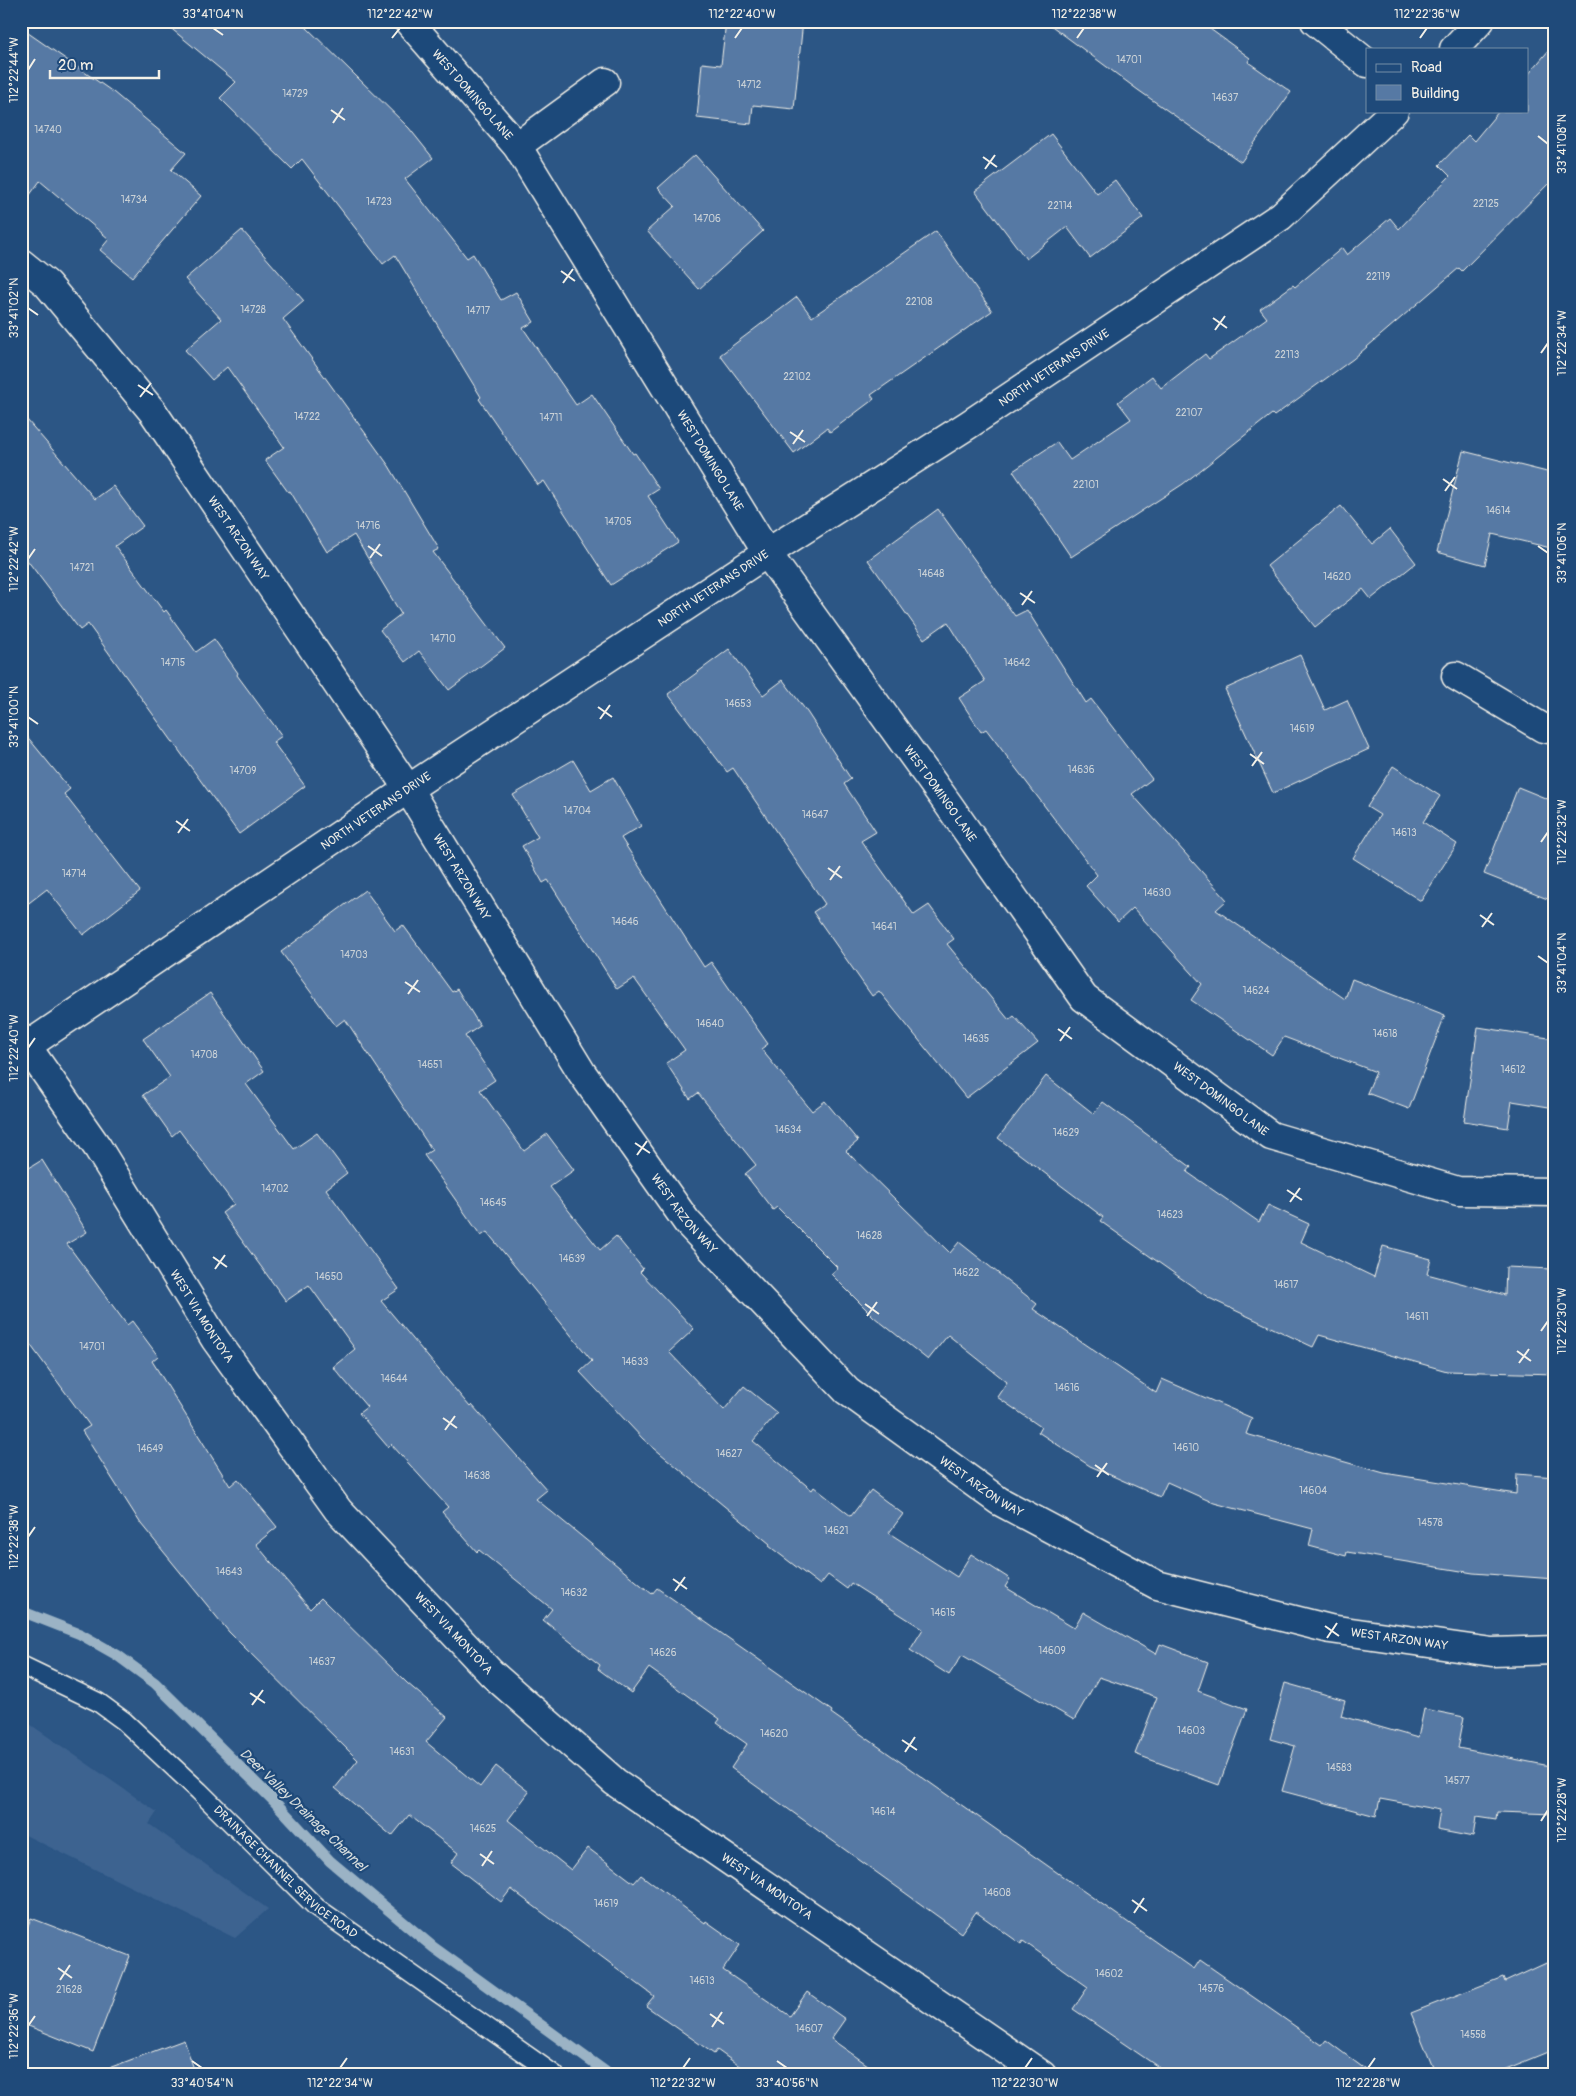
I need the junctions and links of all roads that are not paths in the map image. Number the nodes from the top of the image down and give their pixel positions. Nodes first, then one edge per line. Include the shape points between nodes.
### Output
1 (408, 21) edge
2 (1315, 21) edge
3 (1480, 21) edge
4 (1455, 48) edge
5 (1366, 62) edge
6 (605, 82) dead end
7 (1393, 112) edge
8 (517, 146) junction
9 (21, 263) edge
10 (767, 553) junction
11 (1456, 676) dead end
12 (1555, 730) edge
13 (408, 789) junction
14 (23, 1045) edge
15 (1555, 1192) edge
16 (1555, 1650) edge
17 (21, 1666) edge
18 (555, 2075) edge
19 (1042, 2075) edge

1 - 8 street, WEST DOMINGO LANE
2 - 5 street
3 - 4 street
6 - 8 street, WEST DOMINGO LANE
7 - 10 street, NORTH VETERANS DRIVE via 1281,216 968,425
8 - 10 street, WEST DOMINGO LANE
9 - 13 street, WEST ARZON WAY via 47,284 153,412
10 - 13 street, NORTH VETERANS DRIVE
10 - 15 street, WEST DOMINGO LANE via 1084,998 1272,1136 1458,1190
11 - 12 street via 1543,728
13 - 14 street, NORTH VETERANS DRIVE
13 - 16 street, WEST ARZON WAY via 582,1074 687,1222 847,1391 1000,1501 1157,1585 1330,1628 1492,1652
14 - 19 street, WEST VIA MONTOYA via 98,1148 215,1339 338,1510 491,1673 615,1782
17 - 18 lane, DRAINAGE CHANNEL SERVICE ROAD via 98,1702 124,1721 316,1907

